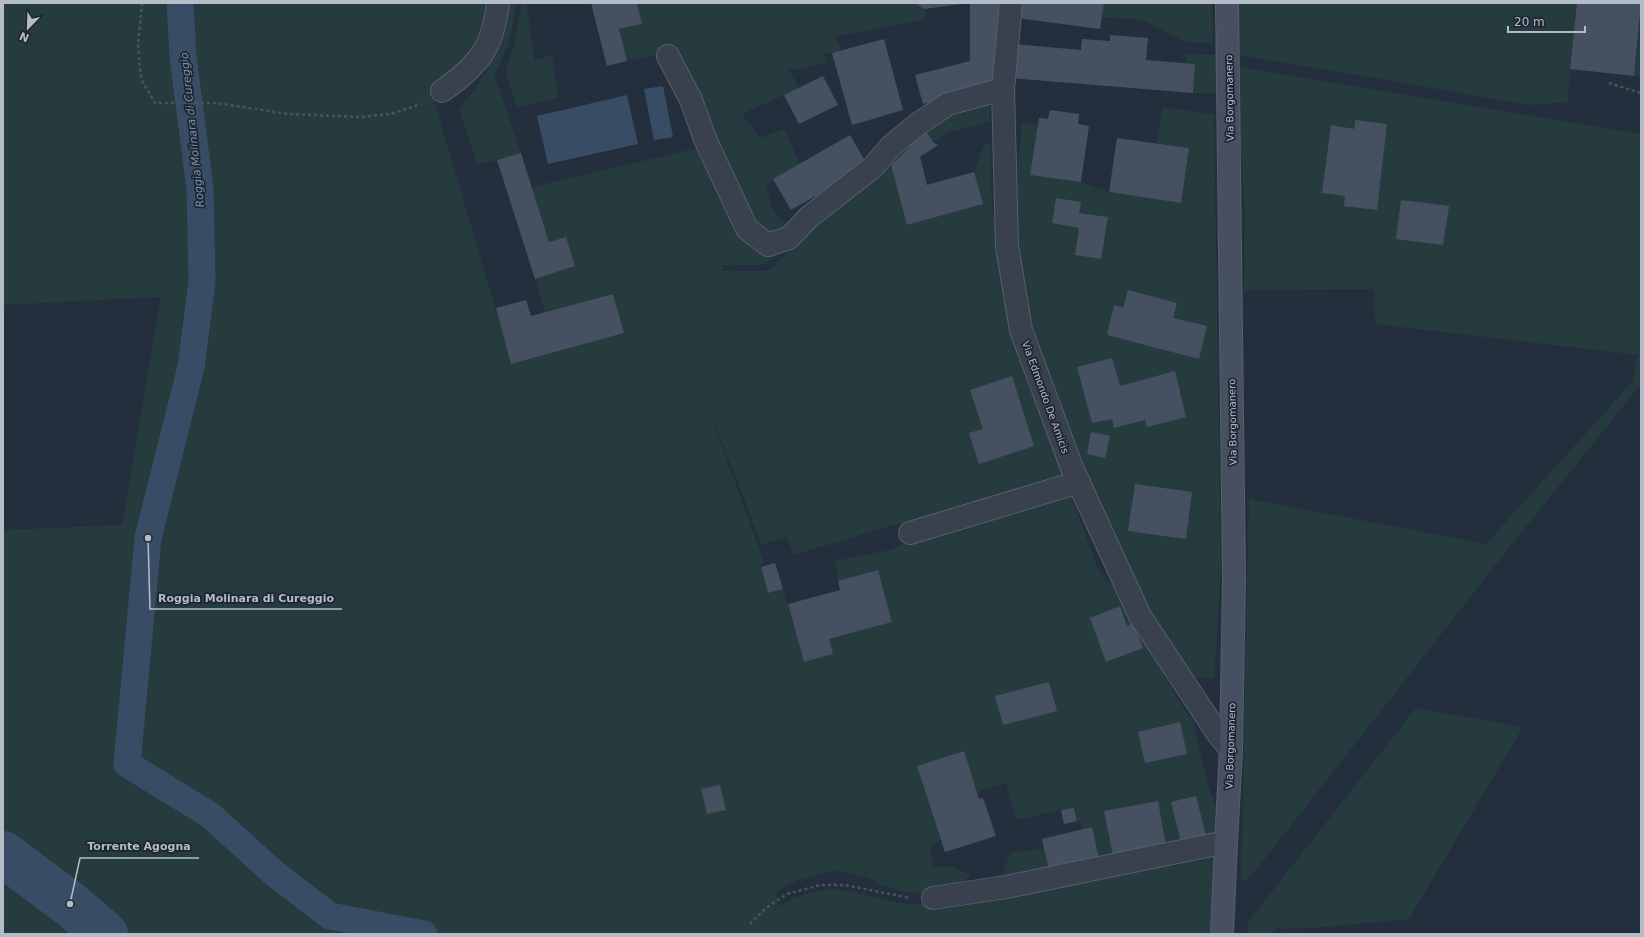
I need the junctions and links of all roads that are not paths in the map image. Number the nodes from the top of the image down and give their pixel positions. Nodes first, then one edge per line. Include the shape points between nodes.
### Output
1 (498, 3) edge
2 (1011, 3) edge
3 (1228, 3) edge
4 (668, 56) dead end
5 (1003, 89) junction
6 (442, 91) road end
7 (1079, 482) junction
8 (910, 534) dead end
9 (1232, 750) junction
10 (1226, 842) junction
11 (933, 898) road end
12 (1222, 934) edge

1 - 6 street via 496,24 482,56 464,76
2 - 5 street, Via Edmondo De Amicis
3 - 9 main road, Via Borgomanero via 1234,579
4 - 5 street via 746,229 768,245 790,238 809,217 873,167 891,146 948,104
5 - 7 street, Via Edmondo De Amicis via 1007,246 1021,330
7 - 8 street
7 - 9 street, Via Edmondo De Amicis via 1140,616 1218,734
9 - 10 main road, Via Borgomanero
10 - 11 street via 1006,887
10 - 12 main road, Via Borgomanero

